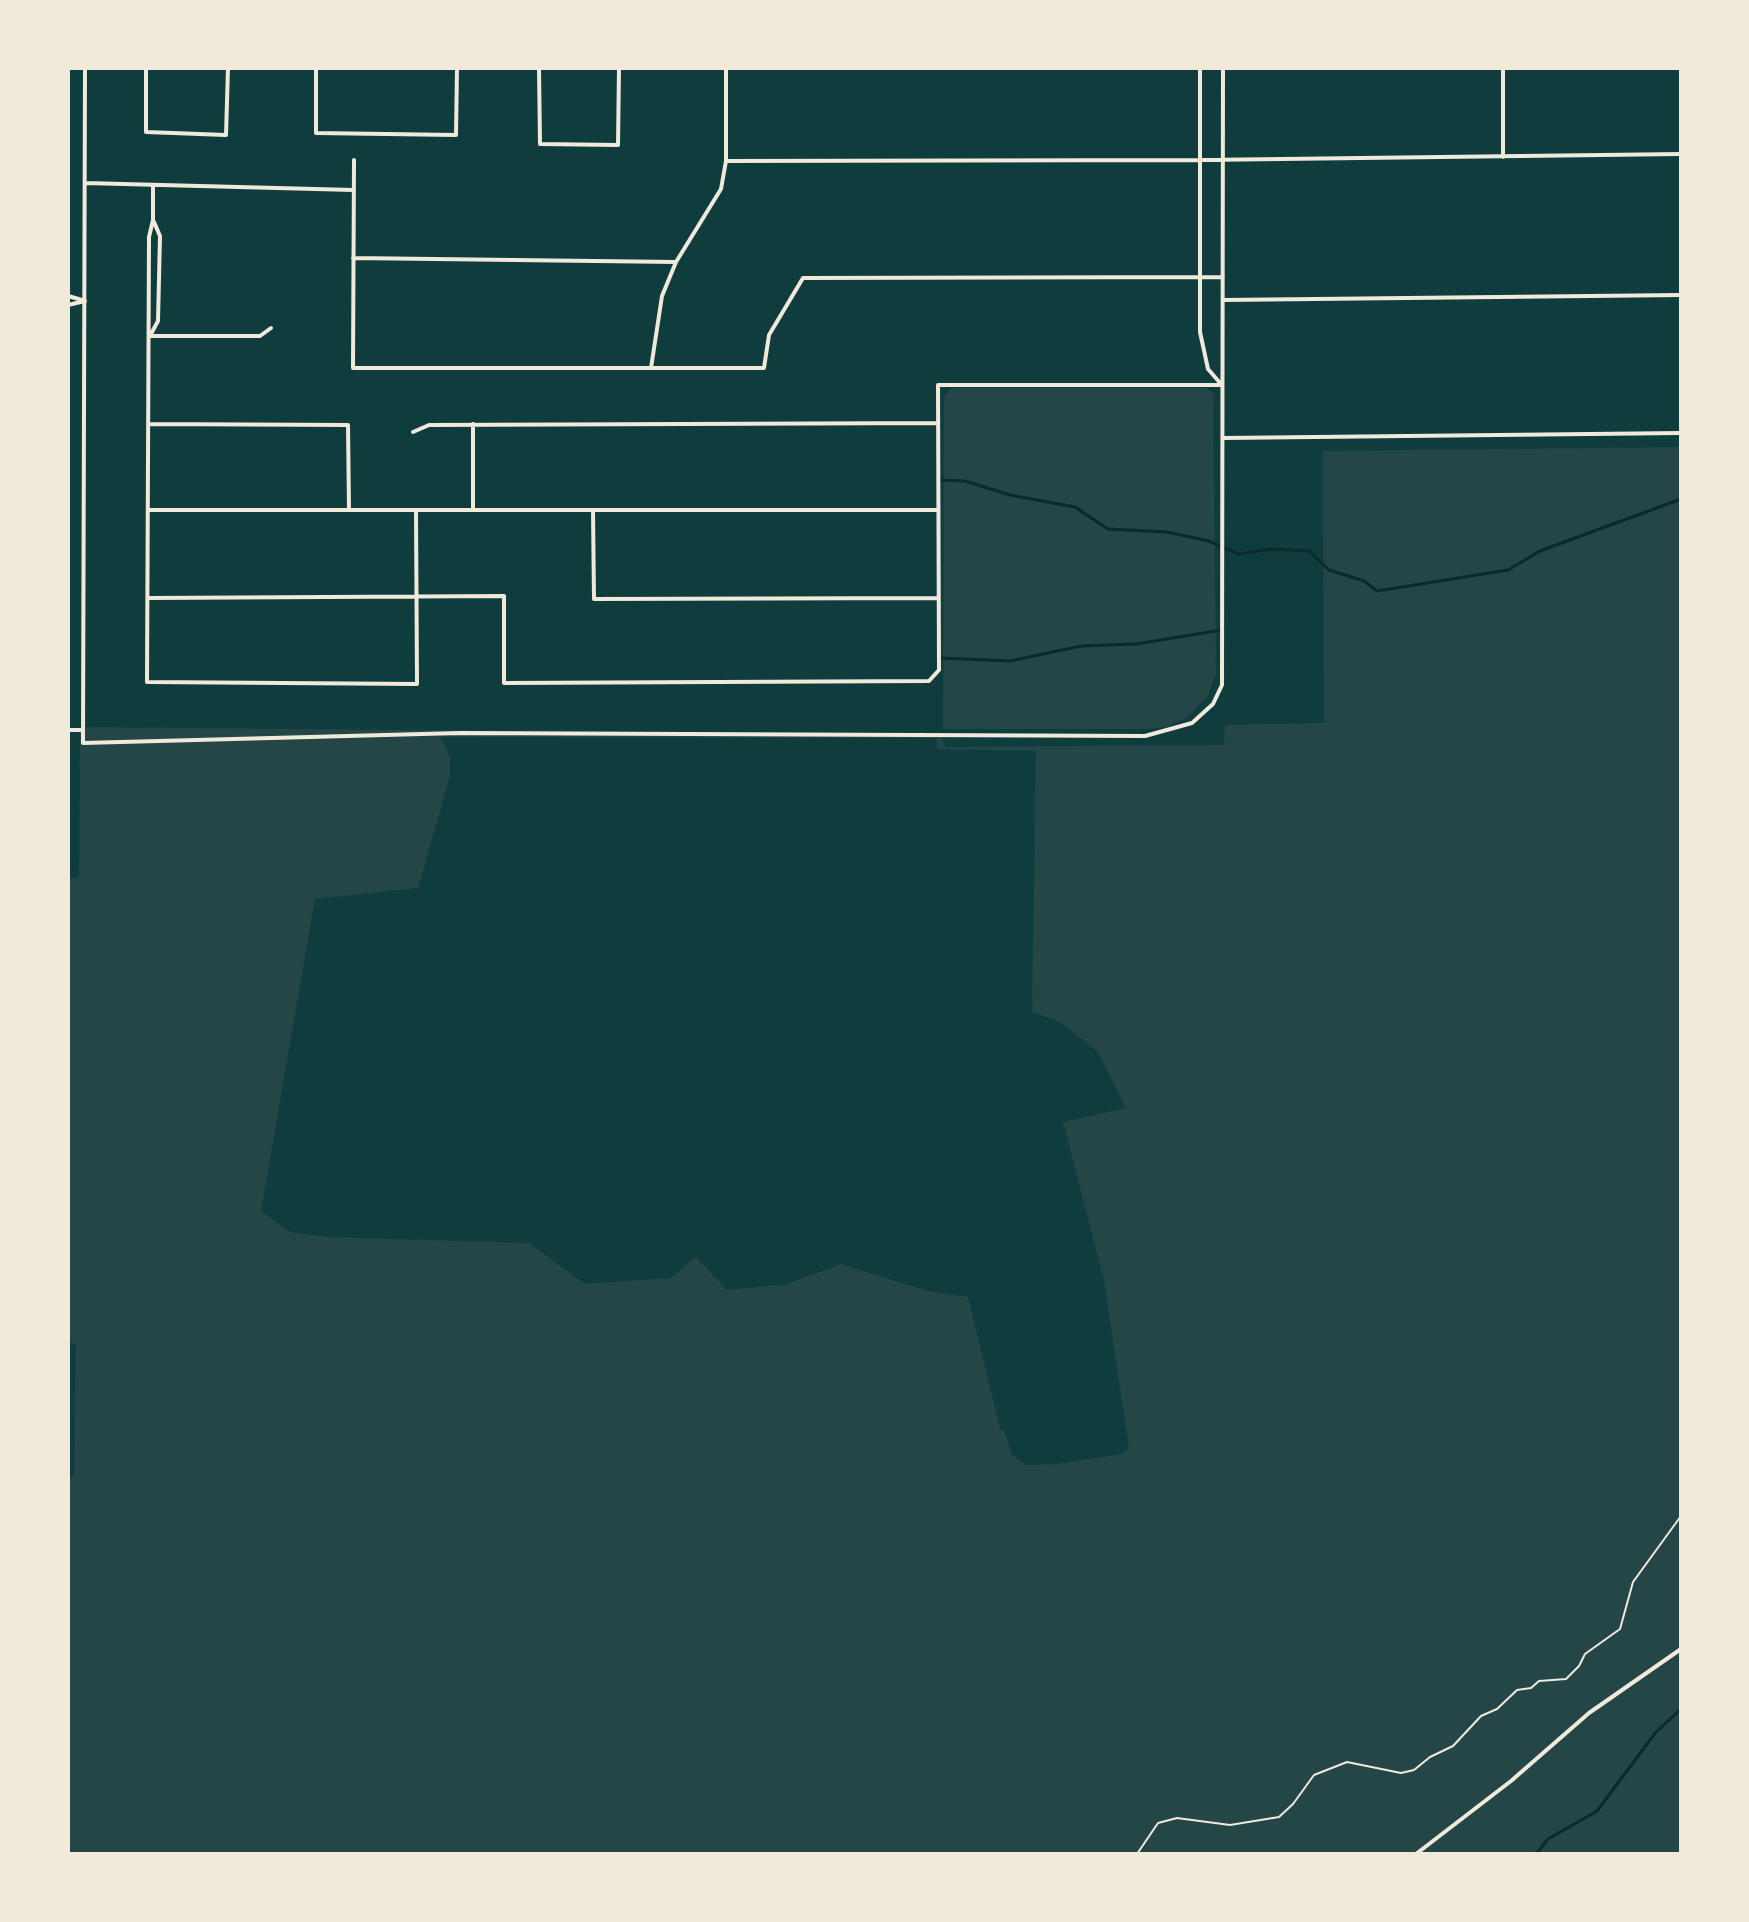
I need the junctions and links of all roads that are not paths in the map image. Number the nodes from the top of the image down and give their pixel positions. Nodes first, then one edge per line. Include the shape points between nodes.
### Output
1 (85, 68) edge
2 (146, 68) edge
3 (228, 68) edge
4 (316, 68) edge
5 (457, 68) edge
6 (539, 68) edge
7 (619, 68) edge
8 (726, 68) edge
9 (1200, 68) edge
10 (1223, 68) edge
11 (1503, 68) edge
12 (1681, 154) edge
13 (1503, 157) junction
14 (1223, 159) junction
15 (354, 160) dead end
16 (1201, 160) junction
17 (726, 161) junction
18 (85, 183) junction
19 (153, 185) junction
20 (353, 190) junction
21 (153, 220) junction
22 (149, 250) junction
23 (159, 250) junction
24 (353, 258) junction
25 (676, 262) junction
26 (1201, 277) junction
27 (1223, 277) junction
28 (1681, 295) edge
29 (68, 296) edge
30 (1223, 300) junction
31 (85, 301) junction
32 (68, 305) edge
33 (271, 328) dead end
34 (150, 336) junction
35 (651, 368) junction
36 (1222, 385) junction
37 (938, 423) junction
38 (149, 424) junction
39 (473, 424) junction
40 (413, 432) dead end
41 (1681, 433) edge
42 (1222, 438) junction
43 (148, 510) junction
44 (349, 510) junction
45 (473, 510) junction
46 (593, 510) junction
47 (938, 510) junction
48 (416, 511) junction
49 (416, 596) junction
50 (148, 598) junction
51 (938, 598) junction
52 (68, 730) edge
53 (83, 730) junction
54 (1681, 1649) edge
55 (1416, 1854) edge

1 - 18 street
2 - 3 street via 146,132 226,135
4 - 5 street via 316,133 456,135
6 - 7 street via 540,144 618,145
8 - 17 street
9 - 16 street
10 - 14 street
11 - 13 street
12 - 13 street
13 - 14 street
14 - 16 street
14 - 27 street
15 - 20 street
16 - 17 street
16 - 26 street
17 - 25 street via 716,200
18 - 19 street
18 - 31 street
19 - 20 street
19 - 21 street
20 - 24 street
21 - 22 street
21 - 23 street
22 - 23 street
22 - 34 street
23 - 34 street via 158,321
24 - 25 street
24 - 35 street via 353,368
25 - 35 street via 657,314
26 - 27 street
26 - 35 street via 803,278 769,335 764,368
26 - 36 street via 1203,355
27 - 30 street
28 - 30 street
29 - 31 street
30 - 36 street
31 - 32 street
31 - 53 street
33 - 34 street via 260,336
34 - 38 street
36 - 37 street via 938,385
36 - 42 street
37 - 39 street
37 - 47 street
38 - 43 street
38 - 44 street via 348,425
39 - 40 street via 429,425
39 - 45 street
41 - 42 street
42 - 53 street via 1222,685 1213,704 1192,723 1145,736 460,733 83,743
43 - 44 street
43 - 50 street
44 - 48 street
45 - 46 street
45 - 48 street
46 - 47 street
46 - 51 street via 594,599
47 - 51 street
48 - 49 street
49 - 50 street
49 - 50 street via 417,684 147,682
49 - 51 street via 504,596 504,683 929,681 939,670
52 - 53 street
54 - 55 street via 1580,1719 1511,1781

